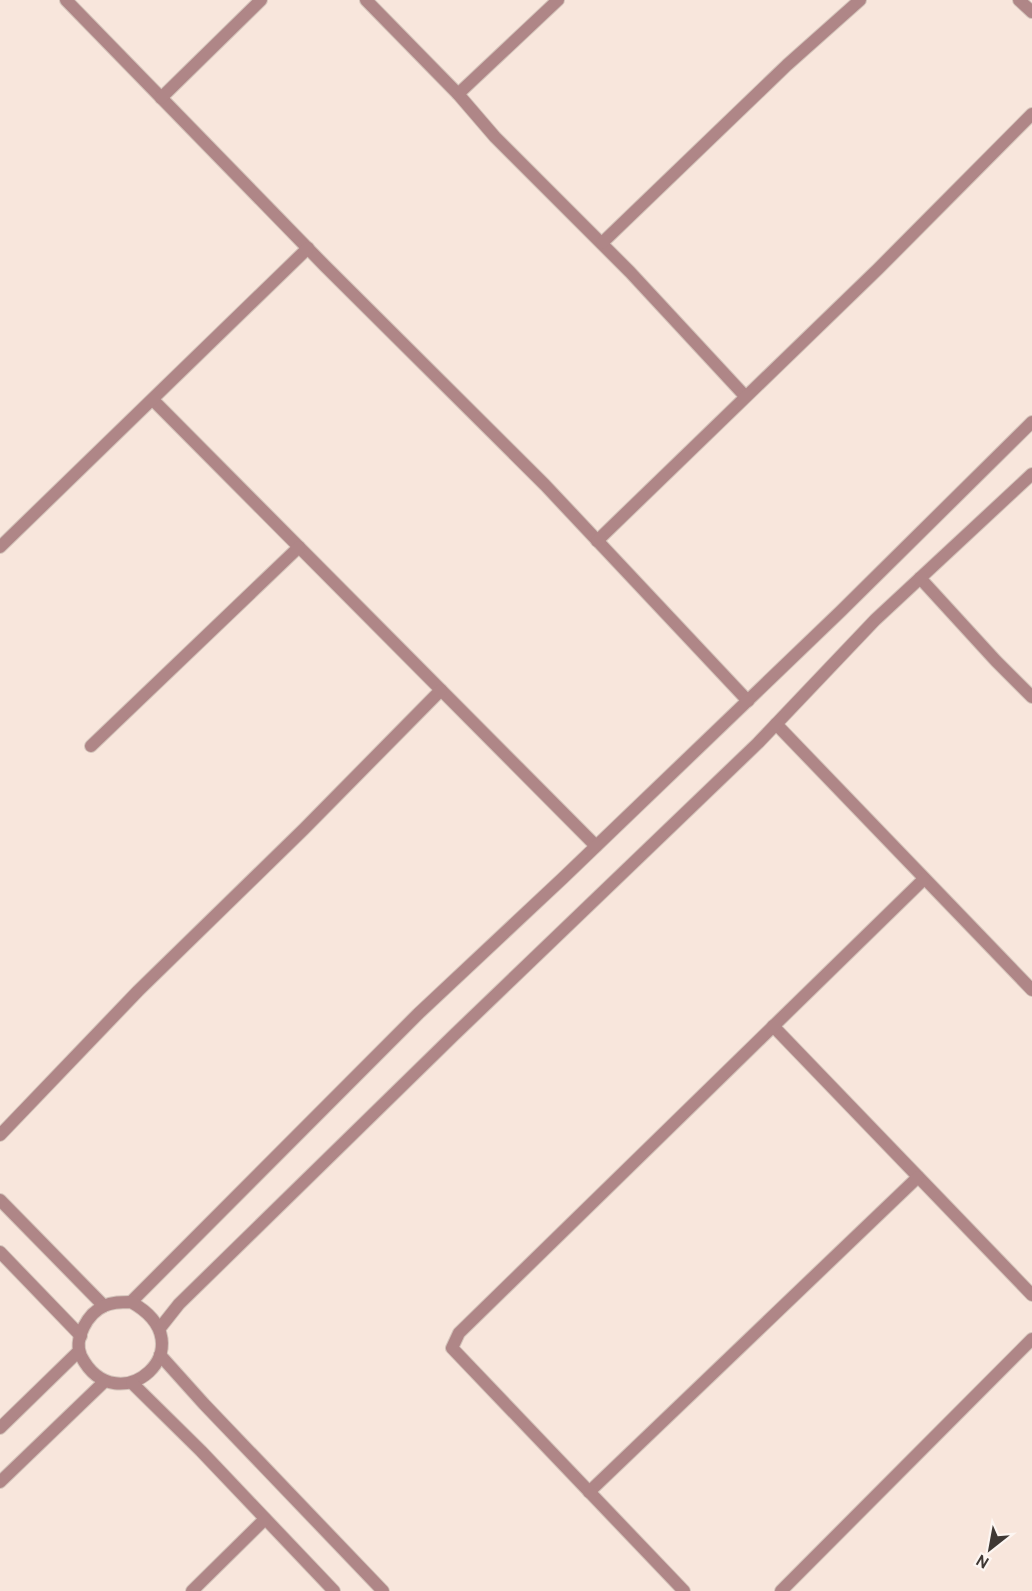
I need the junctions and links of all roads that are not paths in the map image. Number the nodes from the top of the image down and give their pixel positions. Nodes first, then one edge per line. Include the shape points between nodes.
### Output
1 (66, 0) edge
2 (261, 0) edge
3 (366, 0) edge
4 (558, 0) edge
5 (860, 0) edge
6 (1019, 0) edge
7 (1032, 12) edge
8 (458, 94) junction
9 (161, 98) junction
10 (1032, 114) edge
11 (602, 243) junction
12 (308, 248) junction
13 (745, 396) junction
14 (153, 400) junction
15 (1032, 422) edge
16 (1032, 474) edge
17 (597, 540) junction
18 (0, 547) edge
19 (299, 547) junction
20 (920, 578) junction
21 (441, 690) junction
22 (1032, 697) edge
23 (748, 701) junction
24 (776, 723) junction
25 (91, 746) dead end
26 (596, 846) junction
27 (924, 879) junction
28 (1032, 990) edge
29 (773, 1026) junction
30 (0, 1135) edge
31 (918, 1177) junction
32 (0, 1200) edge
33 (0, 1252) edge
34 (1032, 1295) edge
35 (131, 1302) junction
36 (104, 1306) junction
37 (160, 1328) junction
38 (81, 1336) junction
39 (1032, 1339) edge
40 (79, 1352) junction
41 (160, 1355) junction
42 (105, 1381) junction
43 (132, 1383) junction
44 (0, 1428) edge
45 (0, 1482) edge
46 (590, 1492) junction
47 (265, 1519) junction
48 (192, 1591) edge
49 (334, 1591) edge
50 (383, 1591) edge
51 (684, 1591) edge
52 (781, 1591) edge

1 - 9 street
2 - 9 street
3 - 8 street
4 - 8 street
5 - 11 street
6 - 7 street
8 - 11 street via 495,138
9 - 12 street
10 - 13 street
11 - 13 street
12 - 14 street
12 - 17 street
13 - 17 street
14 - 18 street
14 - 19 street
15 - 23 street
16 - 20 street
17 - 23 street
19 - 21 street
19 - 25 street
20 - 22 street
20 - 24 street
21 - 26 street
21 - 30 street via 138,991
23 - 26 street
24 - 27 street
24 - 37 street via 179,1304
26 - 35 street via 418,1014
27 - 28 street
27 - 29 street
29 - 31 street
29 - 46 street via 459,1333 452,1348
31 - 34 street
31 - 46 street
32 - 36 street
33 - 38 street
35 - 36 street
35 - 37 street via 153,1317
36 - 38 street via 93,1313
37 - 41 street
38 - 40 street
39 - 52 street
40 - 42 street via 93,1373
40 - 44 street
41 - 43 street via 154,1368
41 - 50 street
42 - 43 street
42 - 45 street
43 - 47 street
46 - 51 street
47 - 48 street
47 - 49 street

